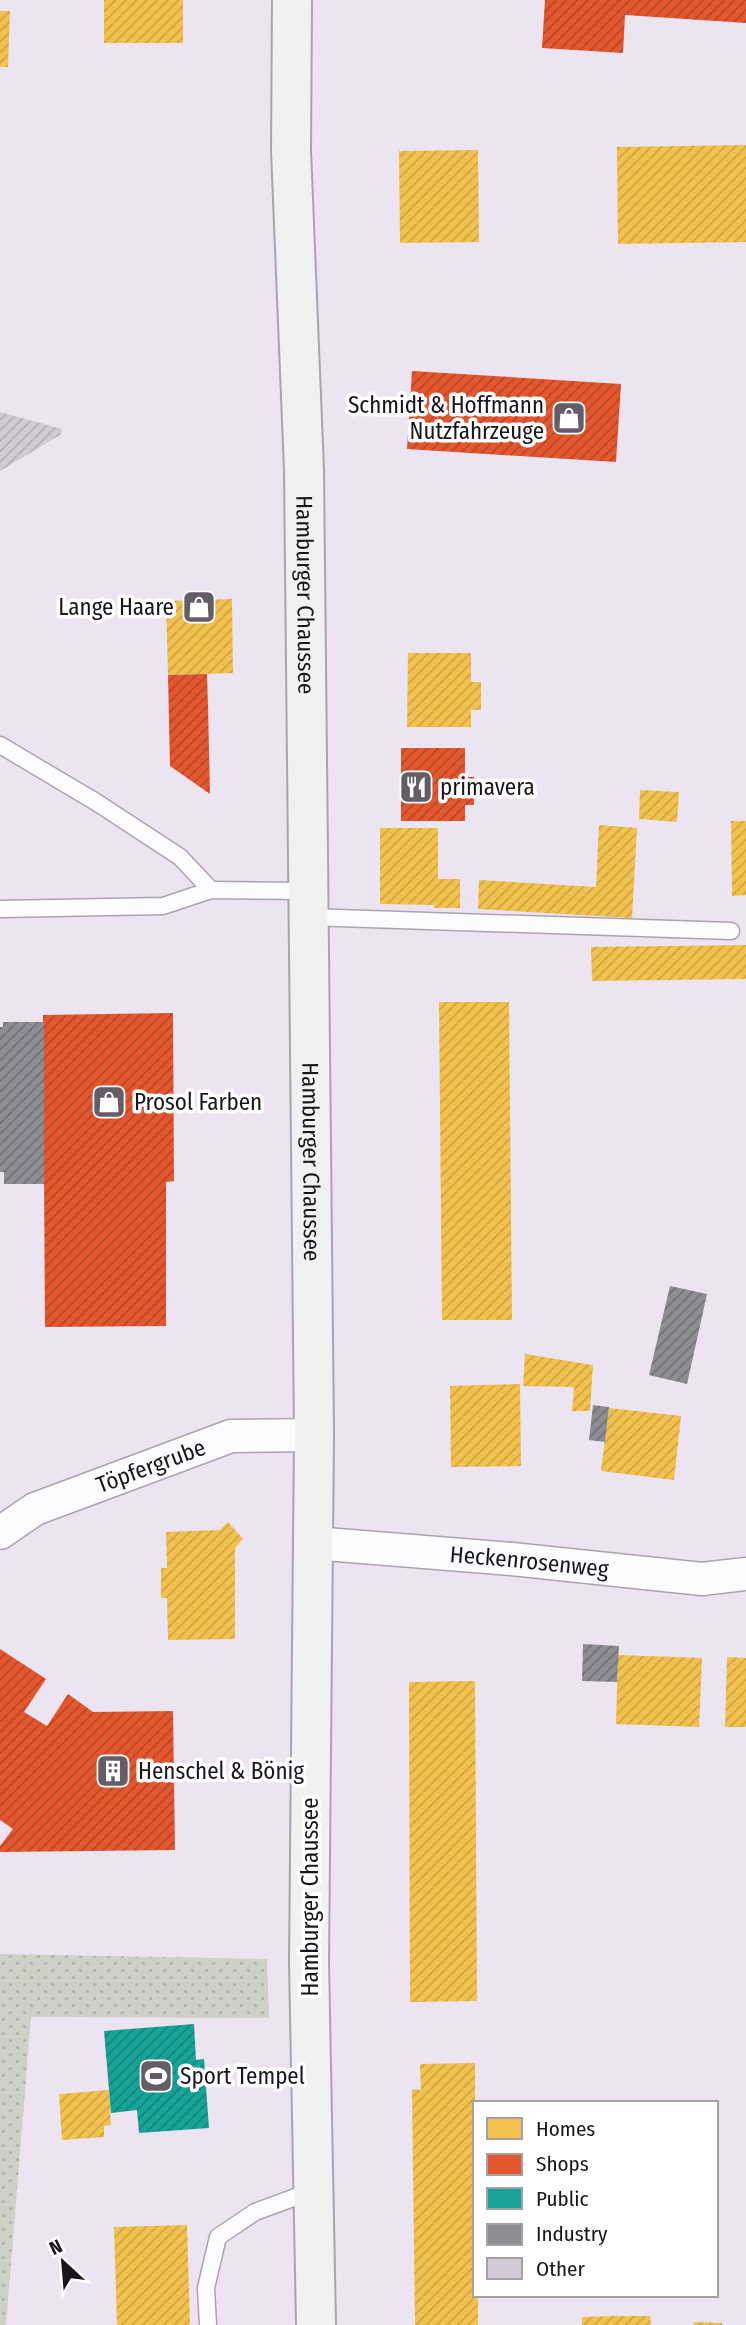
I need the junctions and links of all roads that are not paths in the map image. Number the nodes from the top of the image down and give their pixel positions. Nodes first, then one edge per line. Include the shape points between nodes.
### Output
1 (292, 0) edge
2 (0, 745) edge
3 (211, 890) junction
4 (308, 904) junction
5 (0, 909) edge
6 (731, 931) dead end
7 (314, 1435) junction
8 (0, 1533) edge
9 (313, 1543) junction
10 (746, 1574) edge
11 (315, 2190) junction
12 (208, 2325) edge
13 (316, 2325) edge

1 - 4 main road, Hamburger Chaussee via 290,150 304,470
2 - 3 lane via 180,857
3 - 4 lane
3 - 5 lane via 163,906
4 - 6 lane
4 - 7 main road, Hamburger Chaussee
7 - 8 street, Töpfergrube via 231,1436 35,1509
7 - 9 main road, Hamburger Chaussee
9 - 10 street, Heckenrosenweg via 702,1579
9 - 11 main road, Hamburger Chaussee via 309,1962
11 - 12 lane via 255,2212 218,2237 206,2288
11 - 13 main road, Hamburger Chaussee

